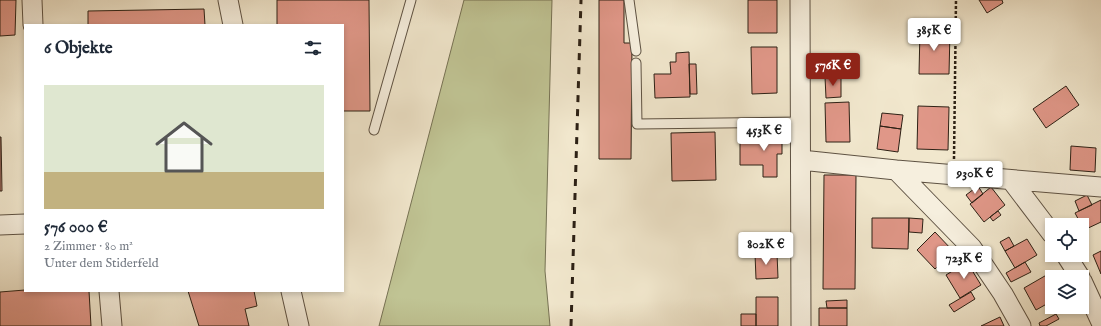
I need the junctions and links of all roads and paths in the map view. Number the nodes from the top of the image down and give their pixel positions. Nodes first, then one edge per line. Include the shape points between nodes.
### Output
1 (32, 0) edge
2 (228, 0) edge
3 (411, 0) edge
4 (630, 0) edge
5 (800, 0) edge
6 (956, 0) edge
7 (33, 24) edge
8 (233, 24) edge
9 (636, 51) dead end
10 (636, 63) dead end
11 (801, 122) junction
12 (374, 130) dead end
13 (802, 160) junction
14 (896, 170) junction
15 (954, 176) junction
16 (1011, 180) junction
17 (1101, 187) edge
18 (24, 224) edge
19 (0, 225) edge
20 (1045, 225) edge
21 (109, 292) edge
22 (291, 292) edge
23 (1089, 296) edge
24 (1101, 322) edge
25 (112, 326) edge
26 (299, 326) edge
27 (801, 326) edge
28 (1021, 326) edge

1 - 7 street
2 - 8 street
3 - 12 lane
4 - 9 lane
5 - 11 street
6 - 15 path
10 - 11 lane via 637,124
11 - 13 street
13 - 14 street
13 - 27 street
14 - 15 street
14 - 28 street via 972,248
15 - 16 street
16 - 17 street
16 - 20 street
18 - 19 street
21 - 25 street
22 - 26 street
23 - 24 street

